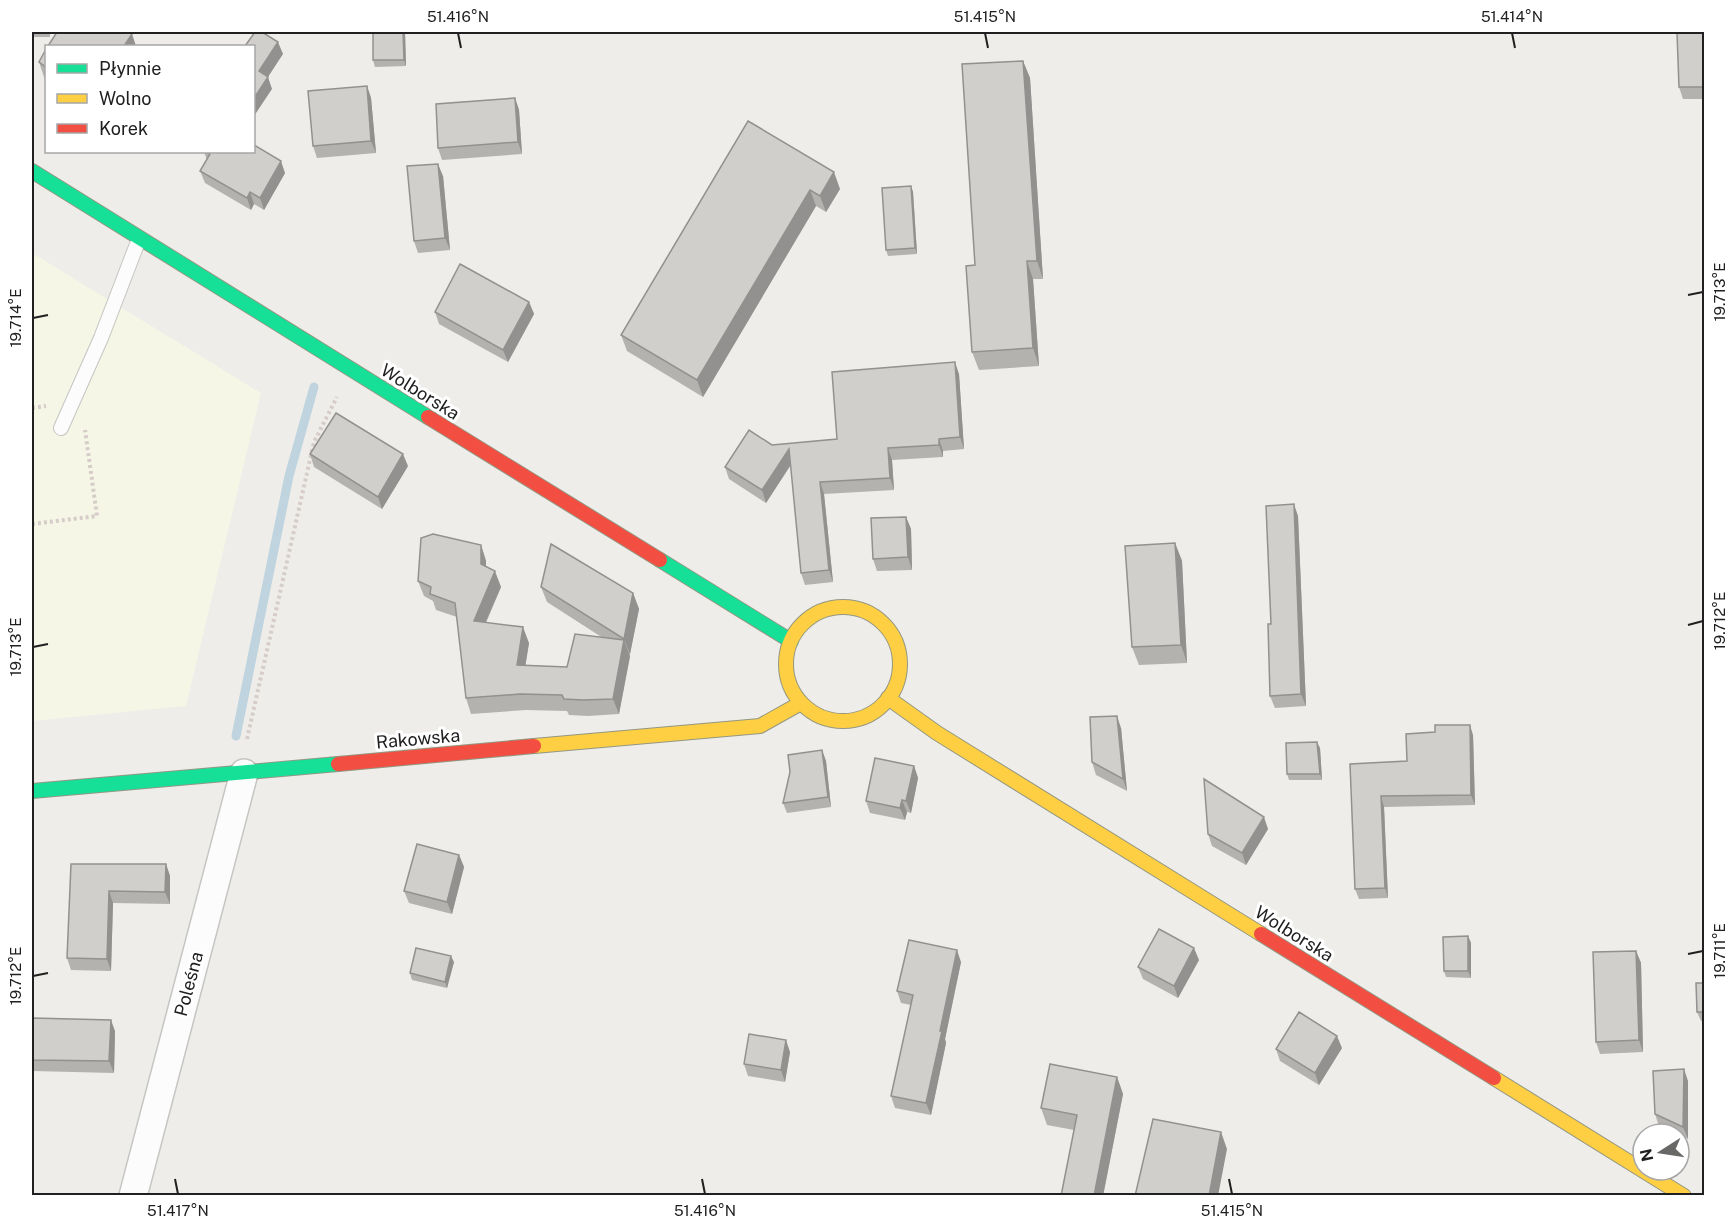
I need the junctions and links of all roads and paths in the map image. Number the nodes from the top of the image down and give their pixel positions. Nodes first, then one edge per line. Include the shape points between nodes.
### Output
1 (32, 171) edge
2 (139, 239) junction
3 (351, 371) junction
4 (72, 402) junction
5 (32, 408) edge
6 (61, 428) dead end
7 (32, 525) edge
8 (791, 640) junction
9 (888, 698) junction
10 (801, 703) junction
11 (244, 773) junction
12 (32, 791) edge
13 (133, 1196) edge
14 (1684, 1196) edge

1 - 2 main road, Wolborska
2 - 3 main road, Wolborska
2 - 4 lane
3 - 8 main road, Wolborska
3 - 11 path via 314,442 247,734
4 - 5 path
4 - 6 lane
4 - 7 path via 81,401 97,516
8 - 9 main road via 811,616 826,609 858,609 873,615 894,639 899,654 900,669
8 - 10 main road via 786,666 788,680
9 - 10 main road via 862,718 846,721 813,713
9 - 14 main road, Wolborska via 947,739
10 - 11 main road, Rakowska via 760,726
11 - 12 main road, Rakowska
11 - 13 street, Poleśna

